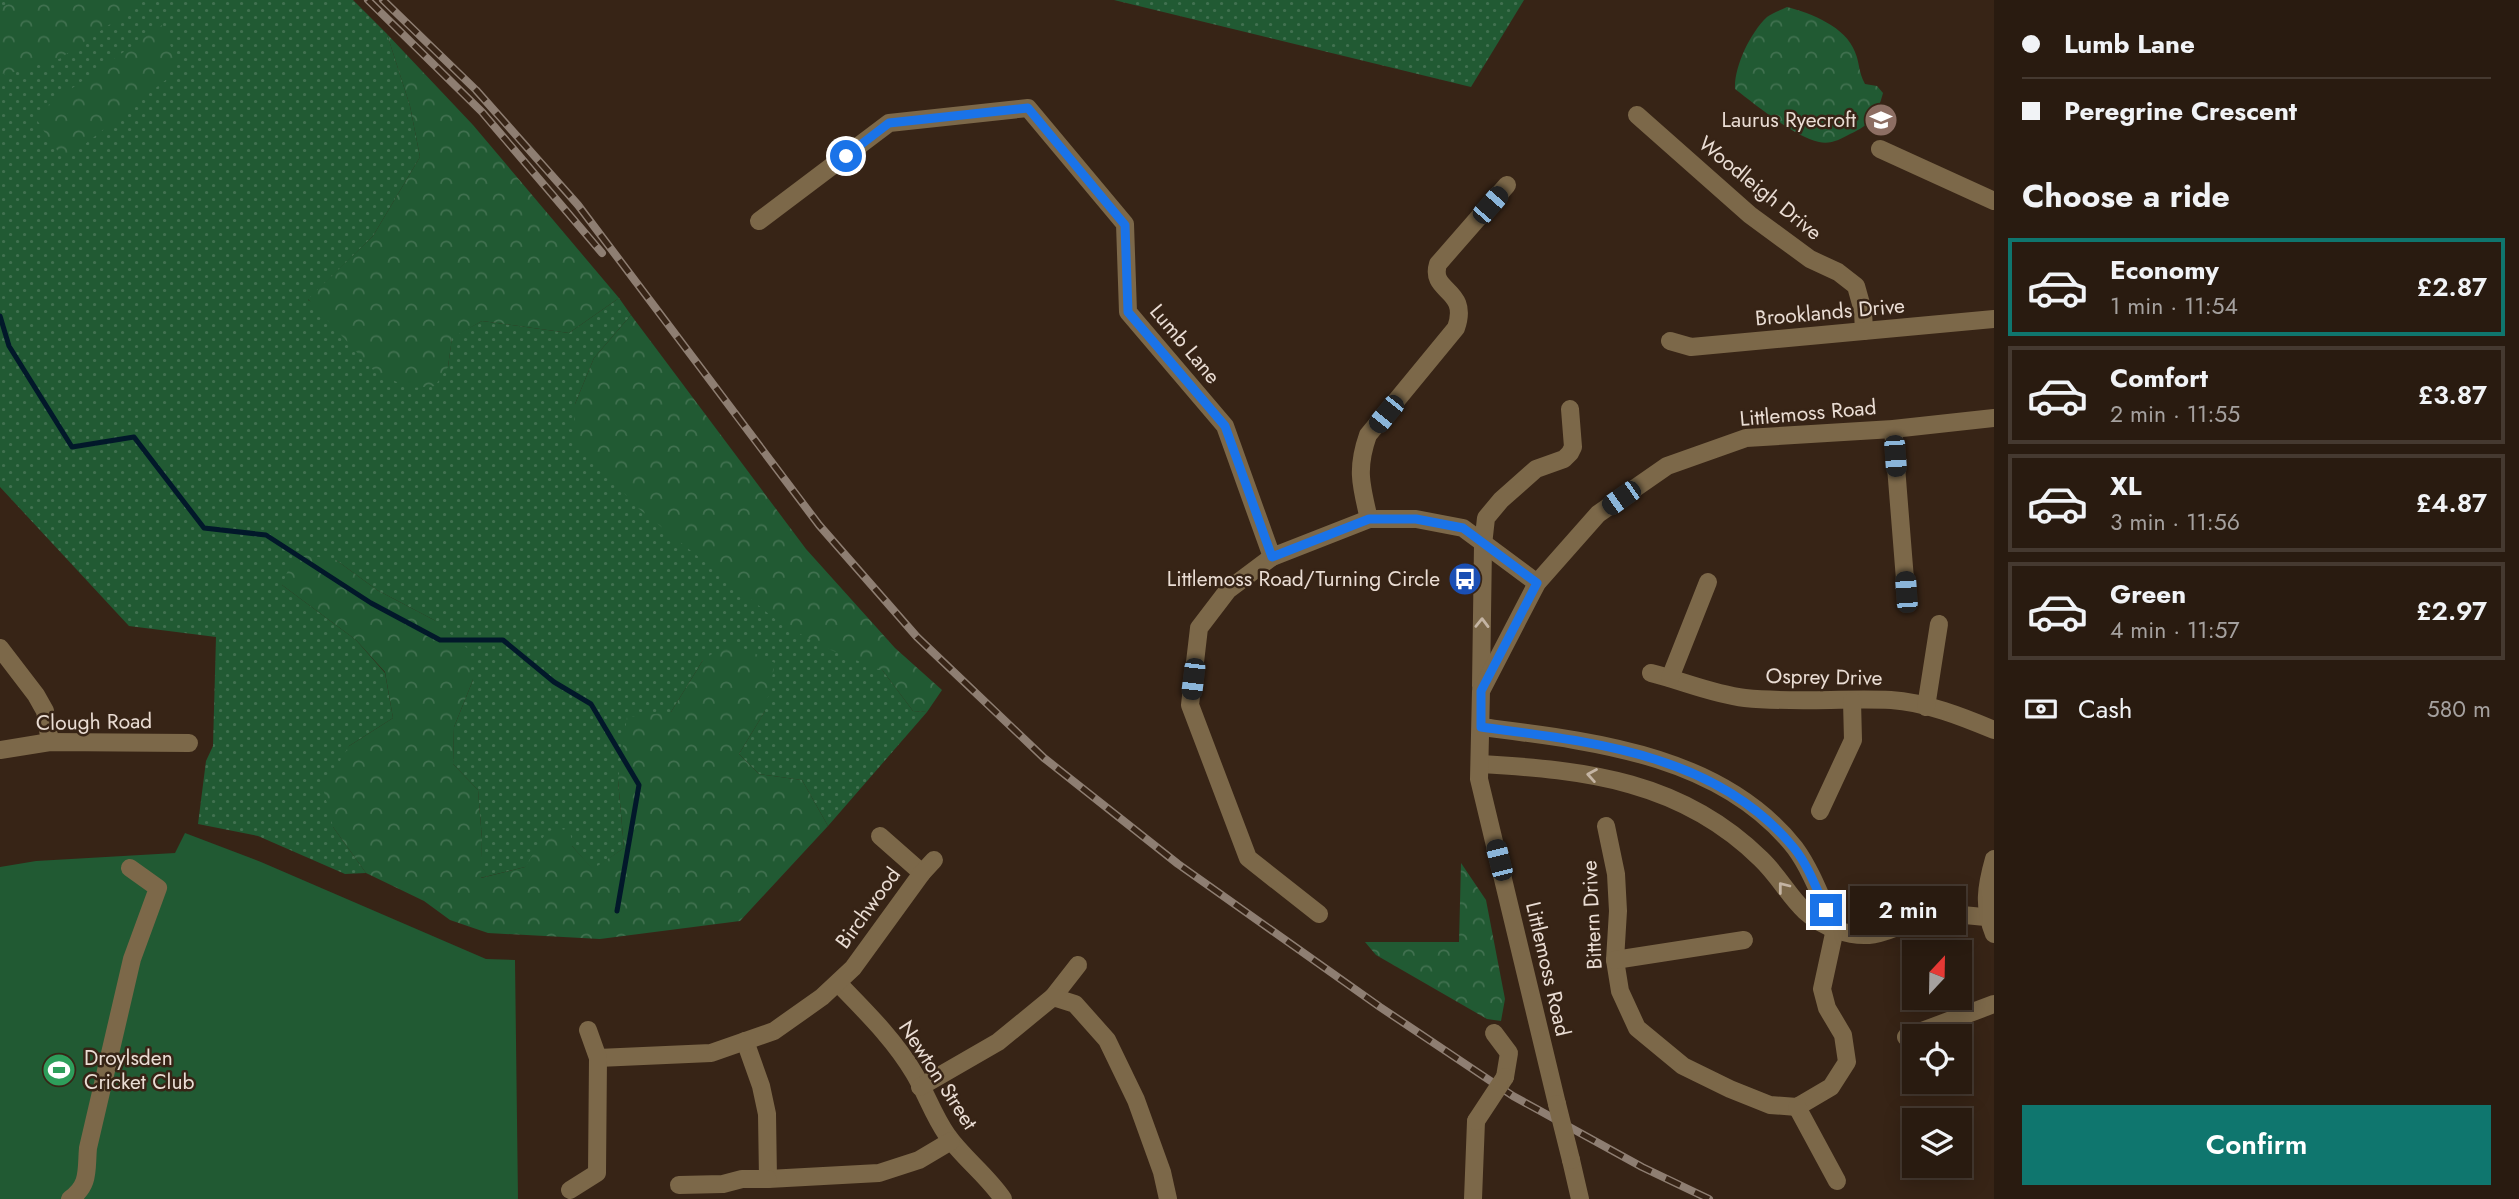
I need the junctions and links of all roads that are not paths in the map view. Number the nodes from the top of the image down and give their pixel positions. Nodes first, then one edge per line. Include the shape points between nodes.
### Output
1 (1637, 115) dead end
2 (1880, 149) dead end
3 (1507, 185) dead end
4 (1994, 201) edge
5 (759, 221) dead end
6 (1994, 319) edge
7 (1864, 331) junction
8 (1670, 341) dead end
9 (1570, 409) dead end
10 (1994, 418) edge
11 (1893, 429) junction
12 (1369, 519) junction
13 (1483, 545) junction
14 (1272, 557) junction
15 (1708, 582) dead end
16 (1537, 583) junction
17 (1906, 592) dead end
18 (1939, 624) dead end
19 (0, 648) edge
20 (1651, 673) dead end
21 (1670, 678) junction
22 (1481, 691) junction
23 (1852, 701) junction
24 (1926, 707) junction
25 (1481, 727) junction
26 (1994, 730) edge
27 (50, 742) junction
28 (189, 743) dead end
29 (0, 750) edge
30 (1481, 764) junction
31 (1820, 811) dead end
32 (1606, 826) dead end
33 (880, 836) dead end
34 (1994, 859) edge
35 (130, 868) dead end
36 (1319, 914) dead end
37 (1987, 917) junction
38 (1835, 929) junction
39 (1994, 934) edge
40 (1744, 940) dead end
41 (1615, 960) junction
42 (1078, 965) dead end
43 (838, 983) junction
44 (1052, 997) junction
45 (1994, 1004) edge
46 (1941, 1024) edge
47 (588, 1030) dead end
48 (1494, 1033) dead end
49 (746, 1041) junction
50 (598, 1058) junction
51 (920, 1087) junction
52 (1797, 1108) junction
53 (951, 1141) junction
54 (768, 1179) junction
55 (1837, 1181) dead end
56 (679, 1185) dead end
57 (570, 1190) dead end
58 (70, 1199) edge
59 (1003, 1199) edge
60 (1168, 1199) edge
61 (1473, 1199) edge
62 (1580, 1199) edge

1 - 7 street, Woodleigh Drive via 1750,215 1856,286
2 - 4 street
3 - 12 street via 1438,264 1438,281 1459,302 1460,315 1456,328 1368,435 1359,474
5 - 14 street, Lumb Lane via 889,123 1028,108 1125,225 1128,312 1225,426
6 - 7 street, Brooklands Drive
7 - 8 street, Brooklands Drive via 1691,347
9 - 13 street via 1570,453 1536,469 1502,500 1486,518
10 - 11 street
11 - 16 street, Littlemoss Road via 1746,438 1667,466 1598,514
11 - 17 street
12 - 13 street via 1437,522 1463,528
12 - 14 street
13 - 16 street
22 -> 13 street
14 - 36 street via 1228,590 1199,628 1190,705 1248,858
15 - 21 street
16 - 22 street, Littlemoss Road
18 - 24 street
19 - 27 street via 45,711
20 - 21 street, Osprey Drive
21 - 23 street, Osprey Drive via 1744,698
22 - 25 street, Littlemoss Road
23 - 24 street, Osprey Drive via 1893,700
23 - 31 street via 1853,740
24 - 26 street, Osprey Drive
25 - 30 street, Littlemoss Road
25 - 38 street via 1618,748 1671,763 1716,784 1760,812 1796,849
27 - 28 street, Clough Road
27 - 29 street, Clough Road
38 -> 30 street via 1799,908 1762,859 1712,819 1672,798 1597,776 1545,767
30 - 62 street, Littlemoss Road, bridge via 1479,779
32 - 41 street, Bittern Drive via 1616,874
33 - 43 street, Birchwood via 928,867
34 - 37 street via 1987,884
35 - 58 street via 158,888 132,959 88,1148 86,1178 81,1192
37 - 38 street via 1927,915 1876,936
37 - 39 street
38 - 52 street via 1822,989 1843,1035 1847,1062 1830,1087
40 - 41 street
41 - 52 street, Bittern Drive via 1620,991 1637,1028 1683,1066 1770,1105
42 - 44 street
43 - 49 street via 774,1031
43 - 51 street, Newton Street via 883,1029
44 - 51 street via 998,1042
44 - 60 street via 1075,1004 1107,1040 1136,1100
45 - 46 street
47 - 50 street
48 - 61 street, bridge via 1509,1053 1505,1077 1476,1121
49 - 50 street via 711,1053
49 - 54 street via 767,1114
50 - 57 street via 597,1172
51 - 53 street, Newton Street
52 - 55 street
53 - 54 street via 919,1160 879,1173
53 - 59 street, Newton Street
54 - 56 street

